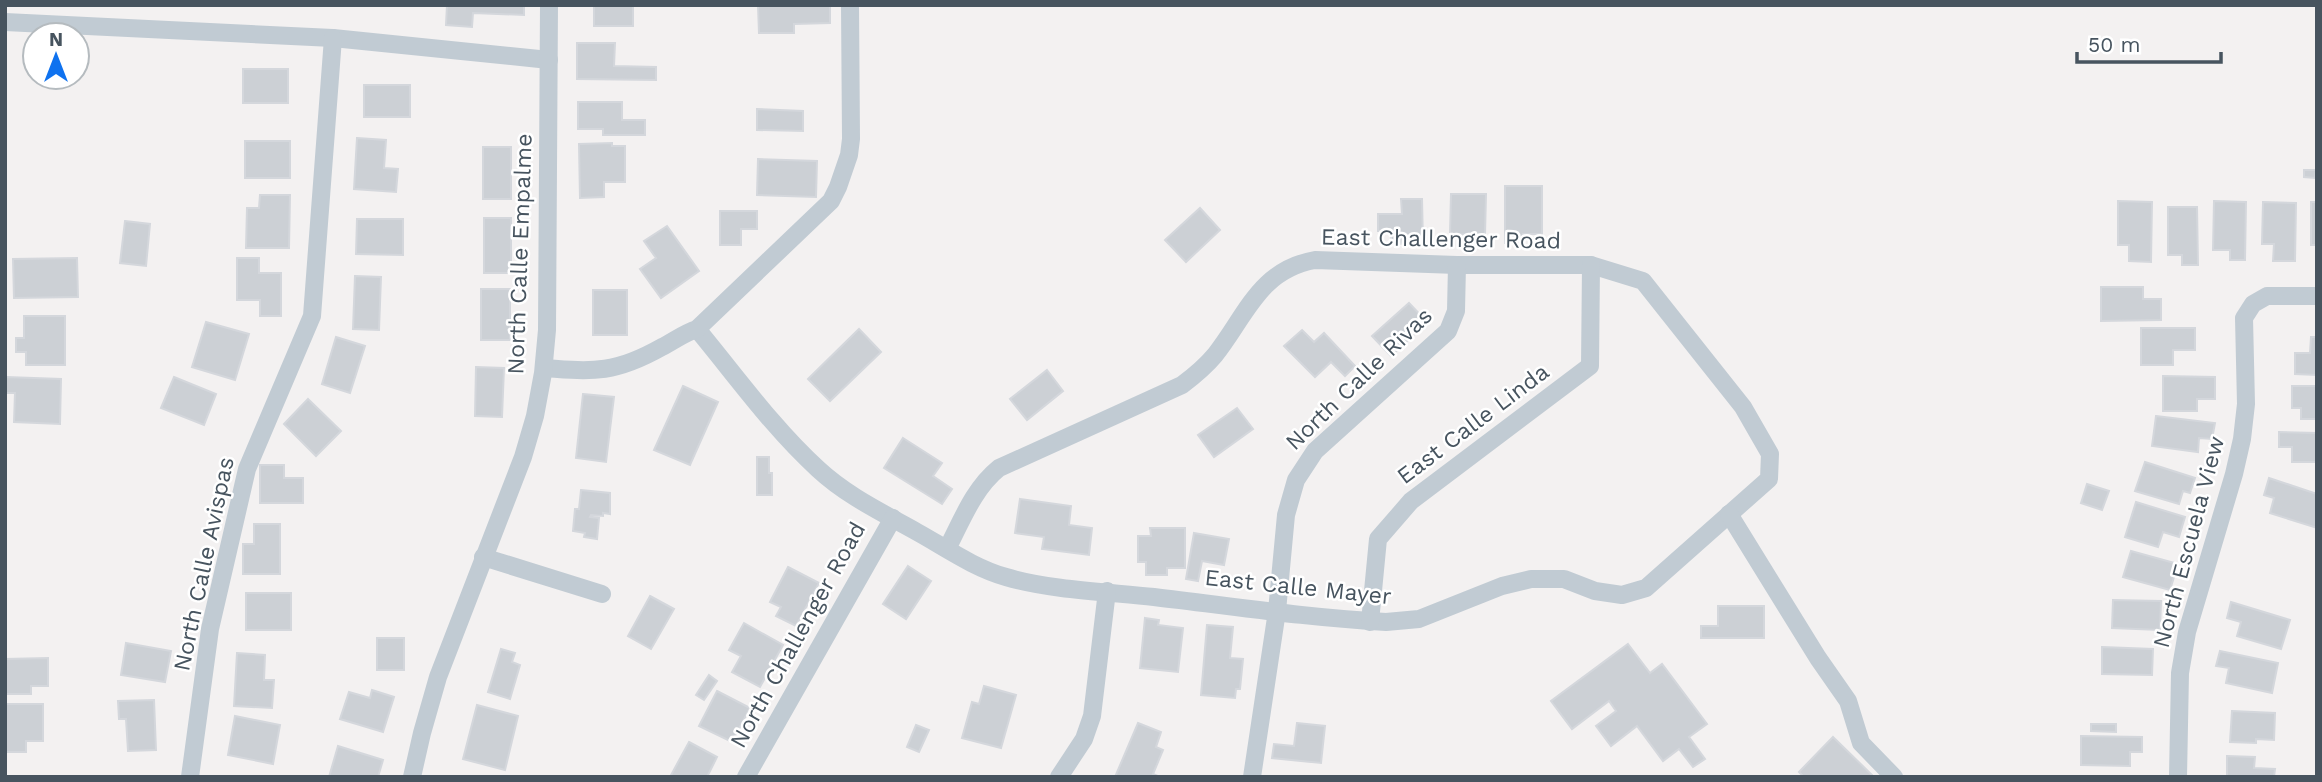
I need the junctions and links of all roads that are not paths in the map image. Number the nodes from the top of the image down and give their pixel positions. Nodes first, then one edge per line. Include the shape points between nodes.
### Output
1 (549, 5) edge
2 (849, 5) edge
3 (5, 22) edge
4 (332, 38) junction
5 (549, 60) junction
6 (1457, 265) junction
7 (1591, 265) junction
8 (2317, 296) edge
9 (697, 329) junction
10 (544, 368) junction
11 (1729, 514) junction
12 (893, 518) junction
13 (947, 549) junction
14 (483, 557) junction
15 (1107, 591) junction
16 (602, 594) dead end
17 (1277, 611) junction
18 (1370, 622) junction
19 (190, 777) edge
20 (412, 777) edge
21 (746, 777) edge
22 (1059, 777) edge
23 (1252, 777) edge
24 (1894, 777) edge
25 (2178, 777) edge

1 - 5 street, North Calle Empalme
2 - 9 street via 851,139 838,187 831,201
3 - 4 street
4 - 5 street
4 - 19 street, North Calle Avispas via 312,316 247,469 210,629
5 - 10 street, North Calle Empalme
6 - 7 street, East Challenger Road
6 - 13 street, East Challenger Road via 1315,261 1279,273 1258,293 1206,365 1182,385 993,473 976,493
6 - 17 street, North Calle Rivas via 1456,311 1448,331 1315,450 1301,470 1288,503
7 - 11 street, East Calle Mayer via 1643,281 1743,407 1770,454 1769,479
7 - 18 street, East Calle Linda via 1590,366 1411,501 1378,539
8 - 25 street, North Escuela View via 2267,296 2250,307 2243,321 2247,369 2242,439 2187,632 2180,673
9 - 10 street via 606,370
9 - 12 street, East Calle Mayer via 819,470
10 - 14 street, North Calle Empalme via 523,457
11 - 18 street, East Calle Mayer via 1646,588 1622,595 1564,579 1531,579 1419,619
11 - 24 street via 1848,701 1861,743
12 - 13 street, East Calle Mayer
12 - 21 street, North Challenger Road
13 - 15 street, East Calle Mayer via 1008,578
14 - 16 street
14 - 20 street, North Calle Empalme via 438,677
15 - 17 street, East Calle Mayer
15 - 22 street via 1089,727
17 - 18 street, East Calle Mayer
17 - 23 street, North Calle Rivas

